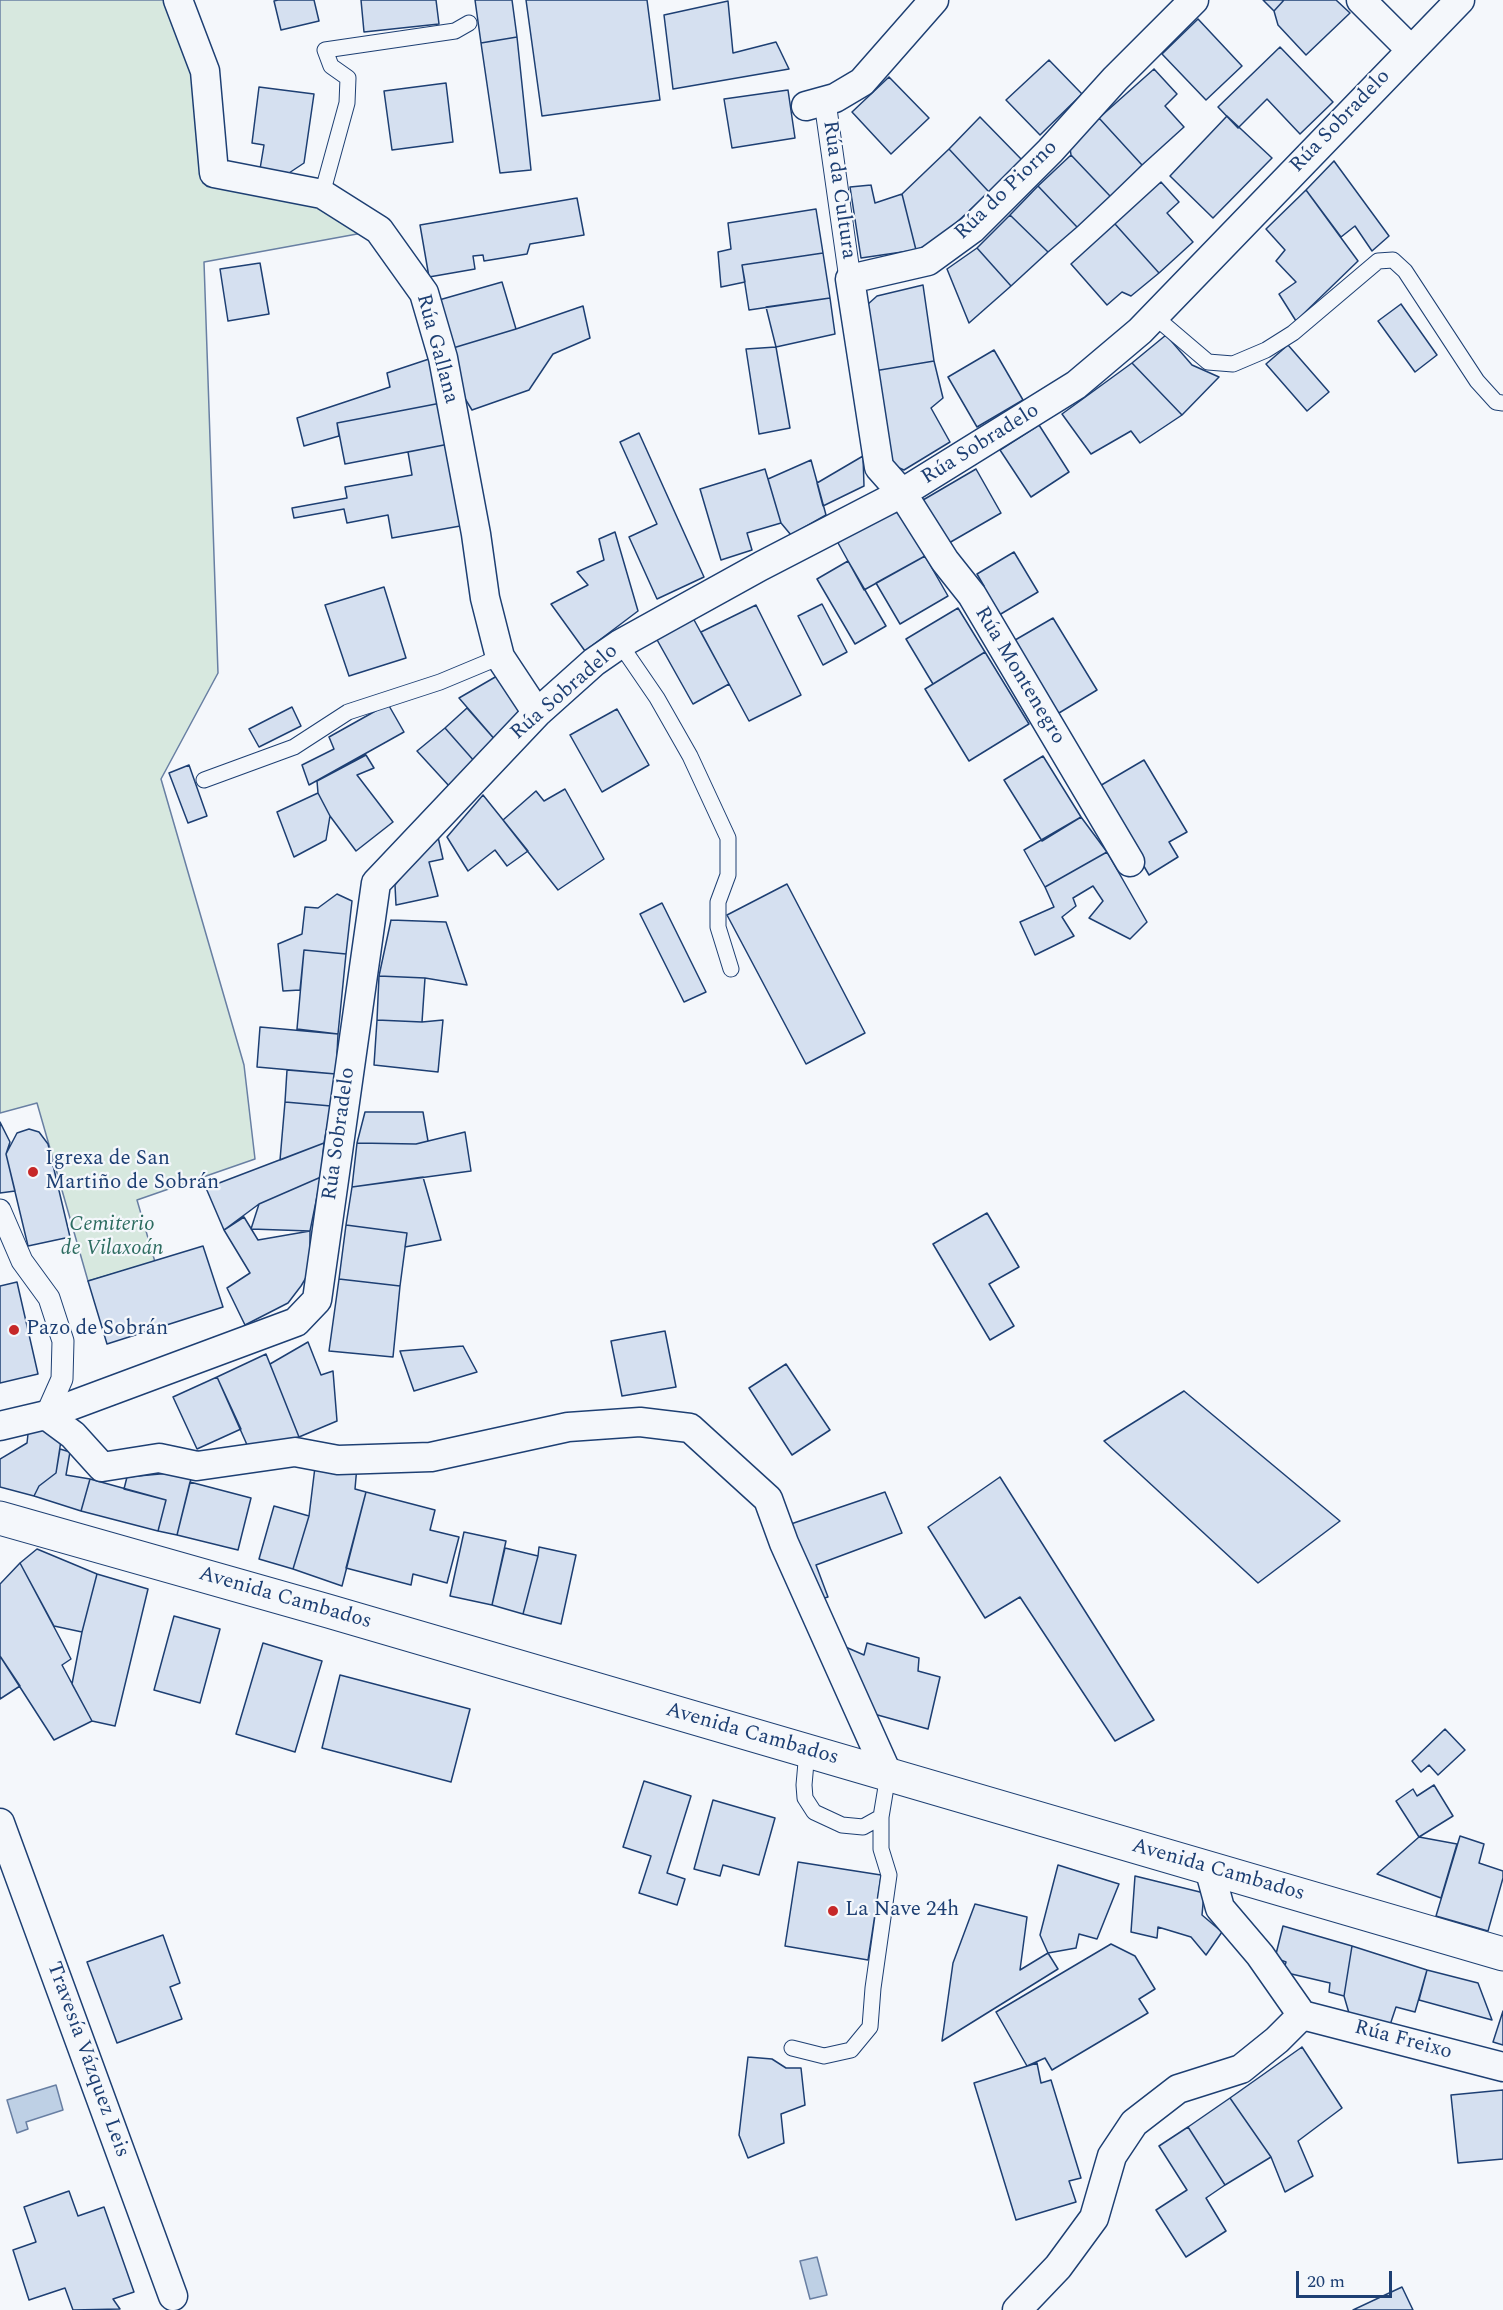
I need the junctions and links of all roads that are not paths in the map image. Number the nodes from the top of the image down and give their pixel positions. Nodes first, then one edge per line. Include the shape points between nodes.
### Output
1 (178, 0) edge
2 (934, 0) edge
3 (1194, 0) edge
4 (1362, 0) edge
5 (1460, 0) edge
6 (469, 23) dead end
7 (1412, 50) junction
8 (815, 104) joint
9 (322, 194) junction
10 (850, 279) junction
11 (1154, 316) junction
12 (1503, 403) edge
13 (903, 494) junction
14 (620, 644) junction
15 (500, 657) junction
16 (537, 713) junction
17 (204, 780) dead end
18 (1130, 862) dead end
19 (731, 969) dead end
20 (0, 1210) edge
21 (46, 1415) junction
22 (0, 1426) edge
23 (4, 1524) edge
24 (807, 1751) junction
25 (888, 1775) junction
26 (881, 1817) junction
27 (0, 1823) edge
28 (1209, 1868) junction
29 (1503, 1954) edge
30 (1302, 2015) junction
31 (792, 2048) dead end
32 (1503, 2067) edge
33 (173, 2296) dead end
34 (1017, 2310) edge

1 - 9 street, Rúa Gallana via 205,71 214,173
2 - 8 street, Rúa da Cultura via 862,82 835,98
3 - 10 street, Rúa do Piorno via 972,229 928,261
4 - 7 street
5 - 7 street, Rúa Sobradelo
6 - 9 lane via 456,31 325,50 331,66 348,78 347,103
7 - 11 street, Rúa Sobradelo
8 - 10 street, Rúa da Cultura
9 - 15 street, Rúa Gallana via 379,230 424,293 443,358 485,598
10 - 13 street via 879,467
11 - 12 lane via 1208,362 1233,364 1293,333 1378,261 1393,260 1405,271 1477,381 1496,402
11 - 13 street, Rúa Sobradelo via 1076,385
13 - 14 street, Rúa Sobradelo
13 - 18 street, Rúa Montenegro via 945,561 972,595
14 - 16 street, Rúa Sobradelo
14 - 19 lane via 690,756 728,838 728,875 718,902 718,927
15 - 16 street, Rúa Gallana
15 - 17 lane via 440,682 348,712 294,747
16 - 21 street, Rúa Sobradelo via 376,883 317,1300 296,1322
20 - 21 street via 22,1261 49,1298 63,1341 62,1379
21 - 22 street, Rúa Sobradelo
21 - 25 street via 73,1435 102,1467 159,1458 197,1466 294,1452 338,1460 430,1457 568,1427 640,1422 690,1428 768,1499
23 - 24 main road, Avenida Cambados
24 - 25 main road, Avenida Cambados
24 - 26 lane via 805,1798 814,1812 842,1825 863,1827
25 - 26 lane
25 - 28 main road, Avenida Cambados
26 - 31 lane via 881,1849 889,1875 870,2027 851,2050 824,2056
27 - 33 street, Travesía Vázquez Leis
28 - 29 main road, Avenida Cambados
28 - 30 street via 1220,1908 1260,1955
30 - 32 street, Rúa Freixo
30 - 34 street via 1241,2069 1178,2089 1134,2123 1112,2156 1094,2218 1058,2267

